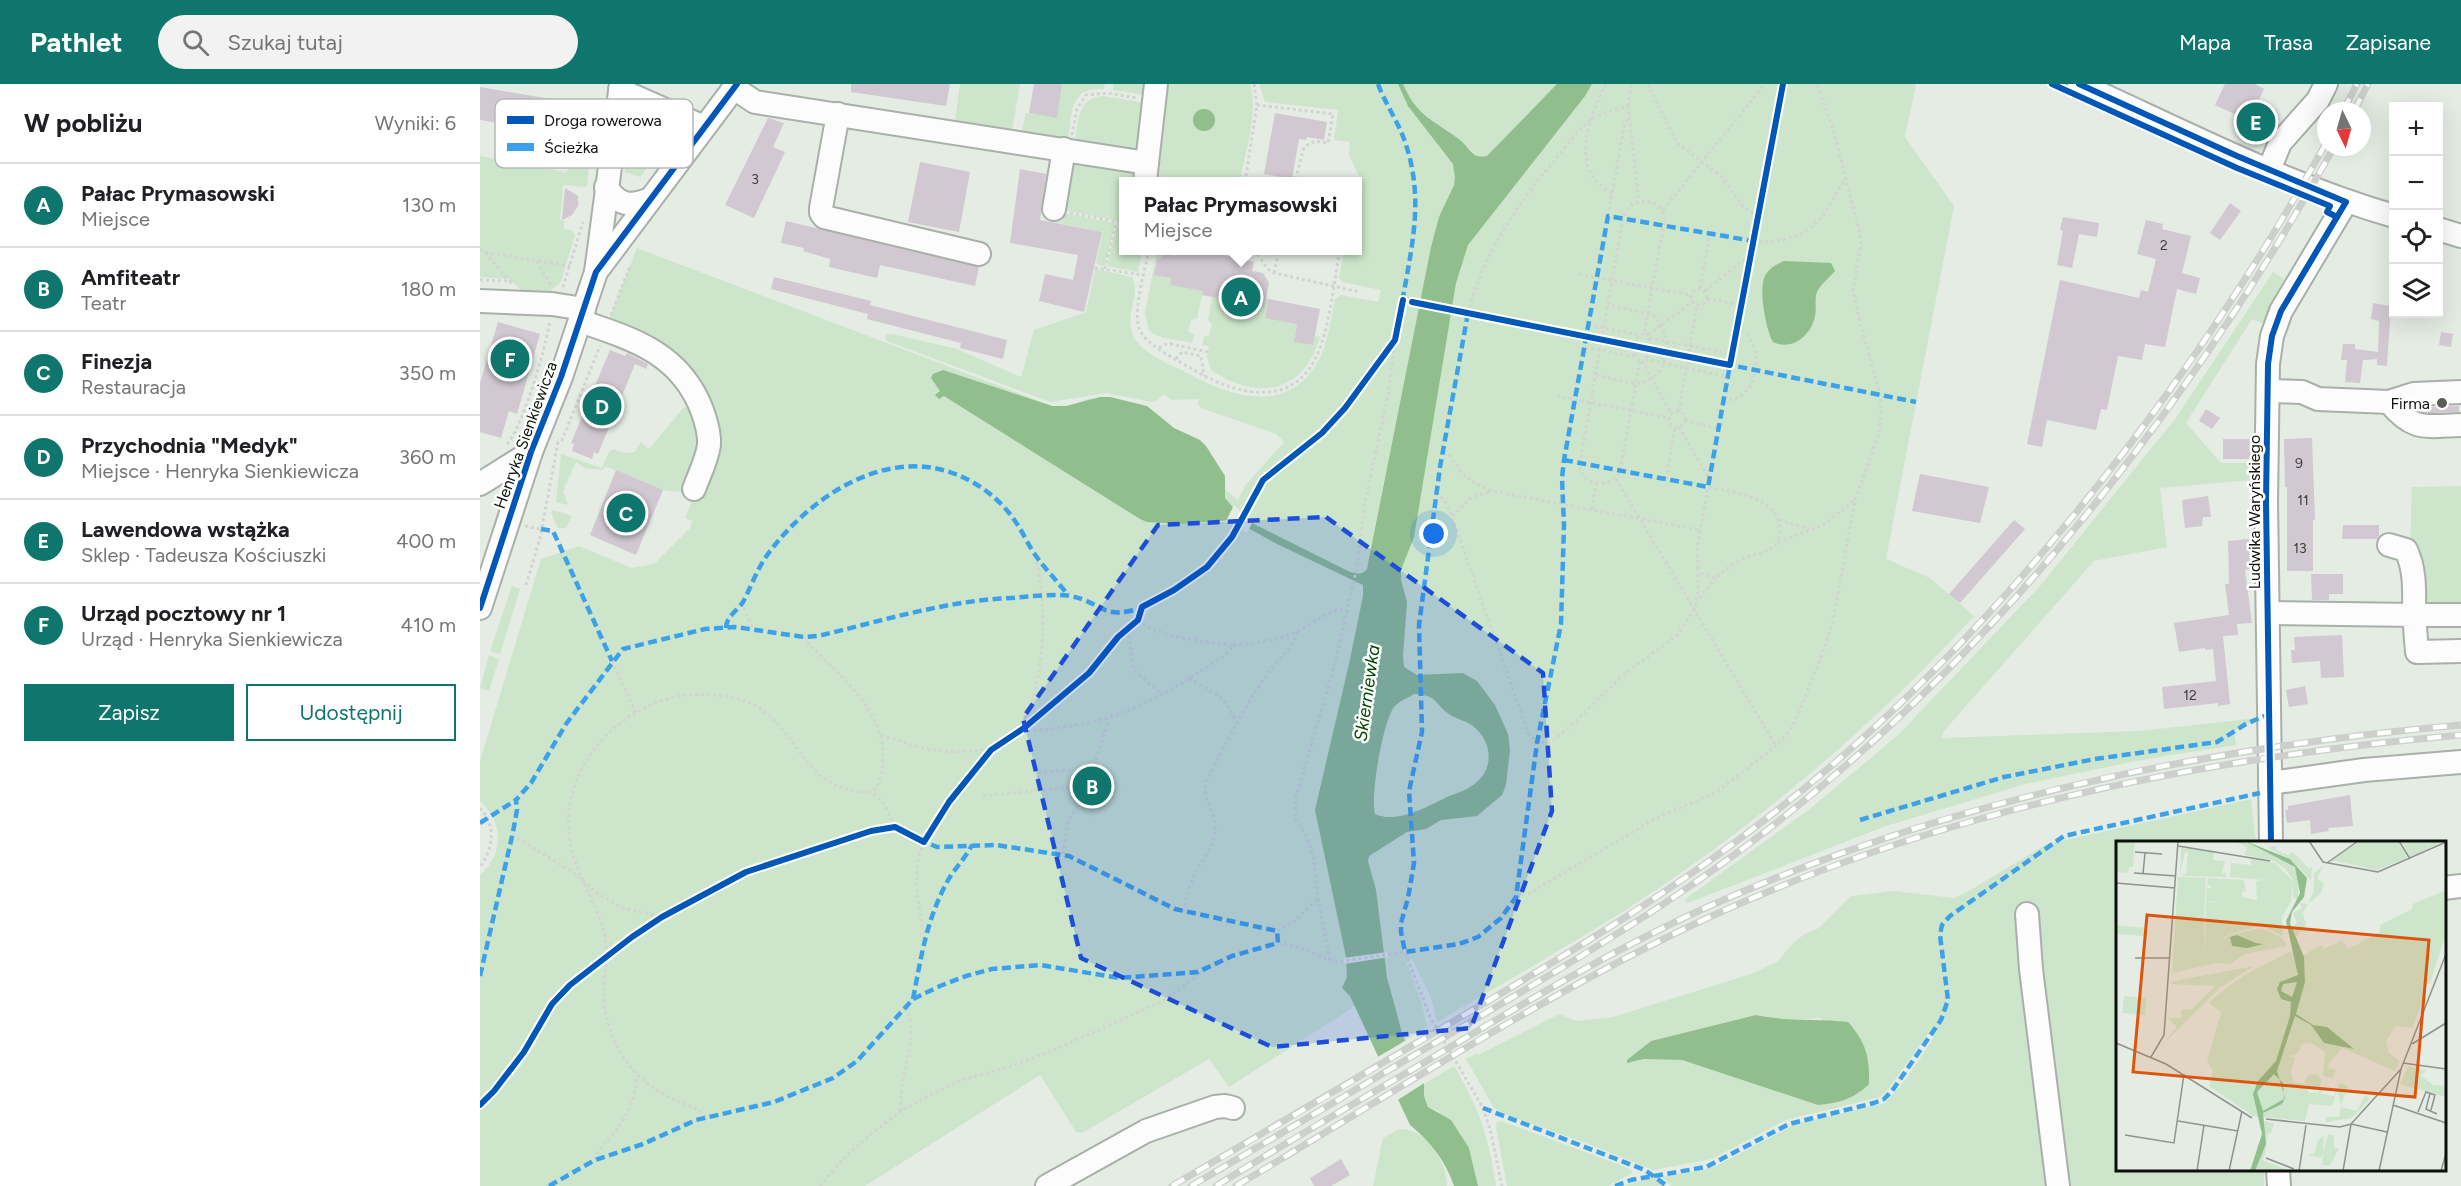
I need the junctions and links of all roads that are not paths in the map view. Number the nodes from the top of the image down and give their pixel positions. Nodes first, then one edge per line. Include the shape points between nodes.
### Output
1 (1156, 84) edge
2 (2079, 84) edge
3 (2326, 84) edge
4 (735, 86) edge
5 (620, 87) edge
6 (2112, 91) edge
7 (645, 99) edge
8 (838, 114) junction
9 (693, 122) edge
10 (704, 127) junction
11 (693, 142) edge
12 (1068, 145) junction
13 (609, 168) edge
14 (673, 168) edge
15 (2268, 170) junction
16 (1146, 172) edge
17 (606, 187) junction
18 (650, 199) junction
19 (2346, 202) junction
20 (1054, 210) road end
21 (2389, 215) edge
22 (2443, 230) edge
23 (2461, 236) edge
24 (979, 254) dead end
25 (596, 272) junction
26 (480, 301) edge
27 (582, 315) junction
28 (2268, 391) junction
29 (2461, 392) edge
30 (2389, 402) junction
31 (2461, 425) edge
32 (531, 452) junction
33 (480, 484) edge
34 (694, 489) dead end
35 (2389, 545) dead end
36 (480, 609) edge
37 (2268, 613) junction
38 (2414, 615) junction
39 (2461, 615) edge
40 (2461, 651) edge
41 (2461, 762) edge
42 (2270, 783) junction
43 (2271, 841) edge
44 (2461, 886) edge
45 (2446, 888) edge
46 (2027, 914) dead end
47 (1233, 1108) dead end
48 (2278, 1171) edge
49 (1047, 1186) edge
50 (2058, 1186) edge
51 (2279, 1186) edge

1 - 16 street
2 - 6 street
3 - 15 street via 2318,100 2280,143
4 - 8 street via 755,102
4 - 10 street
5 - 7 street
6 - 15 street
8 - 12 street
8 - 24 street via 821,208 824,217
9 - 10 street
10 - 11 street
12 - 16 street
12 - 20 street
13 - 17 street
14 - 18 street
15 - 19 street
17 - 18 street via 622,203 630,205
17 - 25 street
18 - 25 street
19 - 21 street
19 - 28 street, Ludwika Waryńskiego via 2281,311 2272,336
22 - 23 street
25 - 27 street, Henryka Sienkiewicza
26 - 27 street via 552,304
27 - 32 street, Henryka Sienkiewicza
27 - 34 street via 645,346 671,362 684,376 699,402 709,437
28 - 30 street via 2302,392 2318,399
28 - 37 street, Ludwika Waryńskiego
29 - 30 street via 2411,394
30 - 31 street via 2417,426
32 - 33 street
32 - 36 street, Henryka Sienkiewicza
35 - 38 street via 2406,550 2410,558
37 - 38 street
37 - 42 street, Ludwika Waryńskiego
38 - 39 street
38 - 40 street via 2416,652
41 - 42 street
42 - 43 street, Ludwika Waryńskiego
44 - 45 street
46 - 50 street
47 - 49 street via 1215,1107 1157,1126
48 - 51 street

